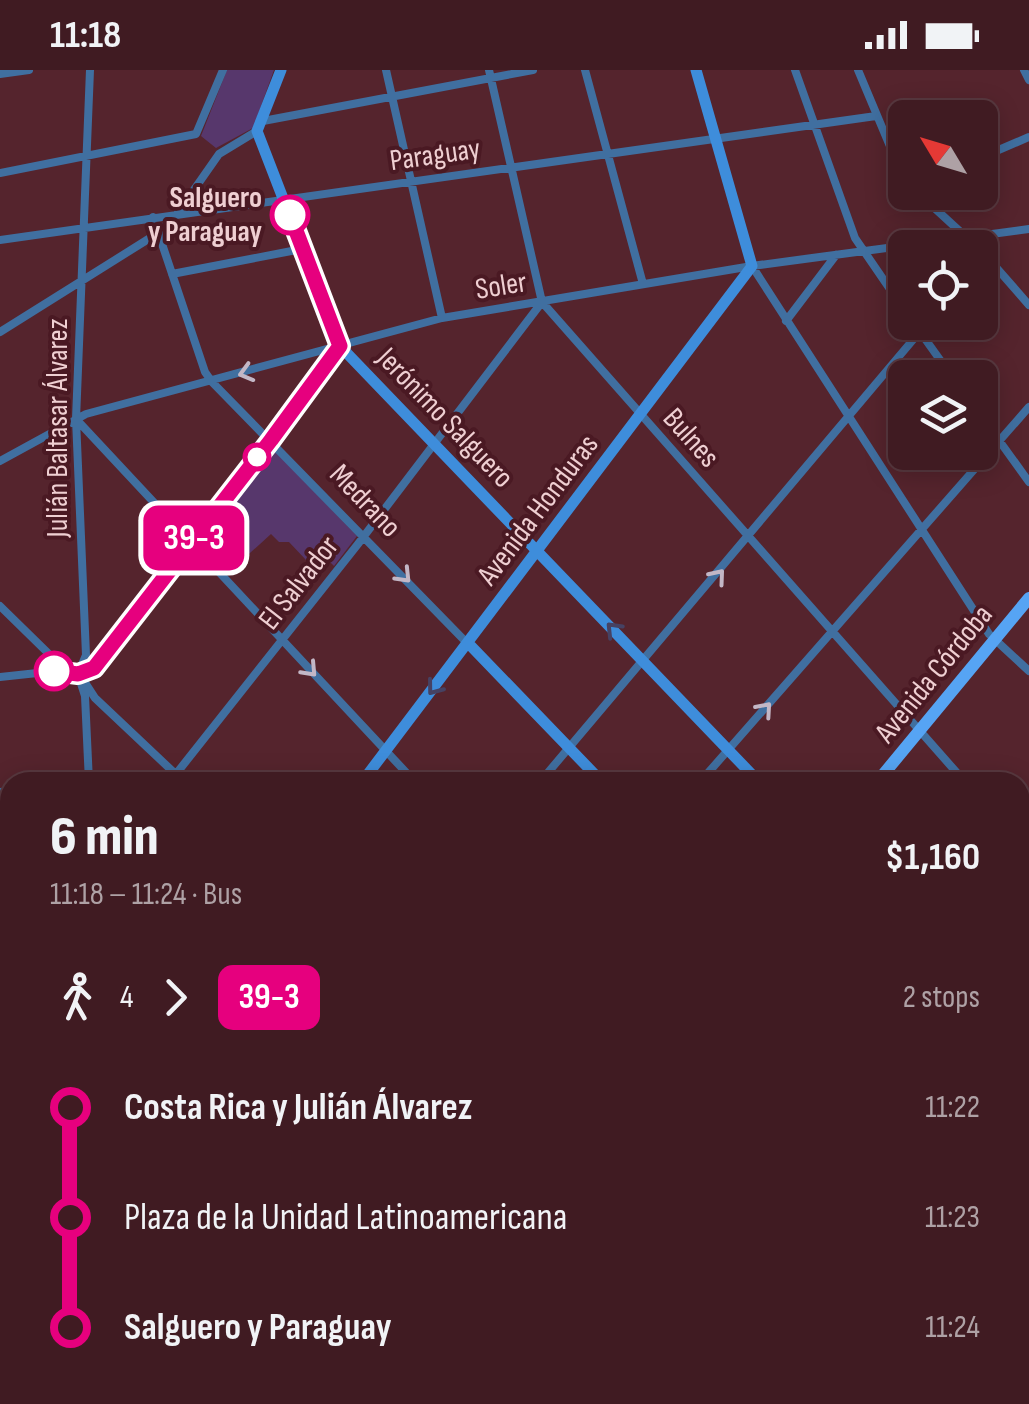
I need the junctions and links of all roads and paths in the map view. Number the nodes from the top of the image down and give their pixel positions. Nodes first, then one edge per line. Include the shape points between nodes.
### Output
1 (30, 70) edge
2 (90, 70) edge
3 (223, 70) edge
4 (281, 70) edge
5 (386, 70) edge
6 (533, 70) edge
7 (585, 70) edge
8 (696, 70) edge
9 (795, 70) edge
10 (858, 70) edge
11 (1024, 70) edge
12 (0, 74) edge
13 (490, 74) edge
14 (1029, 80) edge
15 (392, 96) junction
16 (876, 116) junction
17 (813, 123) junction
18 (260, 126) junction
19 (1029, 136) edge
20 (716, 138) junction
21 (888, 143) edge
22 (998, 150) edge
23 (608, 153) junction
24 (86, 156) junction
25 (512, 167) junction
26 (0, 173) edge
27 (412, 181) junction
28 (284, 199) junction
29 (938, 210) edge
30 (176, 214) junction
31 (153, 217) junction
32 (82, 228) junction
33 (1029, 229) edge
34 (960, 230) edge
35 (158, 233) junction
36 (998, 233) edge
37 (0, 240) edge
38 (302, 248) junction
39 (888, 248) edge
40 (863, 251) junction
41 (836, 255) junction
42 (752, 266) junction
43 (998, 270) edge
44 (172, 274) junction
45 (81, 280) junction
46 (643, 284) junction
47 (888, 287) edge
48 (542, 302) junction
49 (1029, 305) edge
50 (442, 318) junction
51 (786, 321) junction
52 (0, 332) edge
53 (914, 340) edge
54 (340, 346) junction
55 (212, 382) junction
56 (1029, 407) edge
57 (641, 416) junction
58 (76, 419) junction
59 (849, 419) junction
60 (998, 438) edge
61 (271, 440) junction
62 (1000, 441) junction
63 (435, 442) junction
64 (0, 461) edge
65 (1029, 482) edge
66 (922, 530) junction
67 (364, 536) junction
68 (750, 538) junction
69 (191, 542) junction
70 (538, 550) junction
71 (1029, 598) edge
72 (0, 606) edge
73 (833, 631) junction
74 (994, 640) junction
75 (282, 641) junction
76 (468, 643) junction
77 (645, 662) junction
78 (1029, 672) edge
79 (78, 674) junction
80 (0, 677) edge
81 (920, 730) junction
82 (569, 748) junction
83 (729, 750) junction
84 (386, 752) junction
85 (89, 772) edge
86 (171, 772) edge
87 (185, 772) edge
88 (370, 772) edge
89 (405, 772) edge
90 (549, 772) edge
91 (592, 772) edge
92 (709, 772) edge
93 (750, 772) edge
94 (885, 772) edge
95 (956, 772) edge

1 - 12 street
2 - 24 street, Julián Baltasar Álvarez
3 - 24 street via 196,134
4 - 18 street
5 - 15 street
6 - 13 street
7 - 23 street
8 - 20 street
9 - 17 street
10 - 16 street
11 - 14 street
13 - 15 street
13 - 25 street, Bulnes
15 - 18 street
15 - 27 street
16 - 17 street, Paraguay
16 - 21 street
17 - 20 street, Paraguay
17 - 40 street
18 - 28 street, Jerónimo Salguero
18 - 30 street via 219,154
19 - 22 street
20 - 23 street, Paraguay
20 - 42 street
23 - 25 street, Paraguay
23 - 46 street
24 - 26 street
24 - 32 street, Julián Baltasar Álvarez
25 - 27 street, Paraguay
25 - 48 street, Bulnes
27 - 28 street, Paraguay
27 - 50 street
28 - 30 street, Paraguay
28 - 38 street, Jerónimo Salguero
29 - 34 street
30 - 31 street, Paraguay
30 - 35 street
31 - 32 street, Paraguay
31 - 35 street, Medrano
32 - 37 street, Paraguay
32 - 45 street, Julián Baltasar Álvarez
33 - 36 street, Soler
35 - 44 street, Medrano
35 - 45 street
38 - 44 street
38 - 54 street, Jerónimo Salguero
39 - 40 street, Soler
40 - 41 street, Soler
40 - 47 street
41 - 42 street, Soler
41 - 51 street
42 - 46 street, Soler
42 - 51 street
42 - 57 street, Avenida Honduras
43 - 49 street
44 - 55 street, Medrano
45 - 52 street
45 - 58 street, Julián Baltasar Álvarez
46 - 48 street, Soler
48 - 50 street, Soler
48 - 57 street, Bulnes
48 - 63 street, El Salvador
50 - 54 street, Soler
51 - 59 street
53 - 59 street
54 -> 55 street, Soler
54 - 61 street
54 - 63 street, Jerónimo Salguero
55 - 58 street, Soler
55 - 61 street, Medrano
56 - 62 street
57 - 68 street, Bulnes
57 - 70 street, Avenida Honduras
58 - 64 street, Soler
58 - 69 street
58 - 79 street, Julián Baltasar Álvarez via 86,655
59 - 66 street
59 - 68 street
60 - 62 street
61 - 67 street, Medrano
61 - 69 street
62 - 65 street
62 - 66 street
63 - 67 street, El Salvador
63 - 70 street, Jerónimo Salguero
66 - 73 street
66 - 74 street
67 - 75 street, El Salvador
67 -> 76 street, Medrano
68 - 73 street, Bulnes
77 -> 68 street
69 - 75 street
69 - 79 street via 94,668
70 - 76 street, Avenida Honduras
77 -> 70 street, Jerónimo Salguero
71 - 74 main road, Avenida Córdoba
72 - 79 street
73 - 81 street, Bulnes
83 -> 73 street
74 - 78 street
74 - 81 main road, Avenida Córdoba
75 -> 84 street
75 - 87 street, El Salvador
76 - 82 street, Medrano
76 -> 84 street, Avenida Honduras
77 - 82 street
77 - 83 street, Jerónimo Salguero
79 - 80 street
79 - 85 street, Julián Baltasar Álvarez
79 - 86 street
81 - 94 main road, Avenida Córdoba
81 - 95 street, Bulnes
82 - 90 street
82 - 91 street, Medrano
83 - 92 street
83 - 93 street, Jerónimo Salguero
84 - 88 street, Avenida Honduras
84 - 89 street

